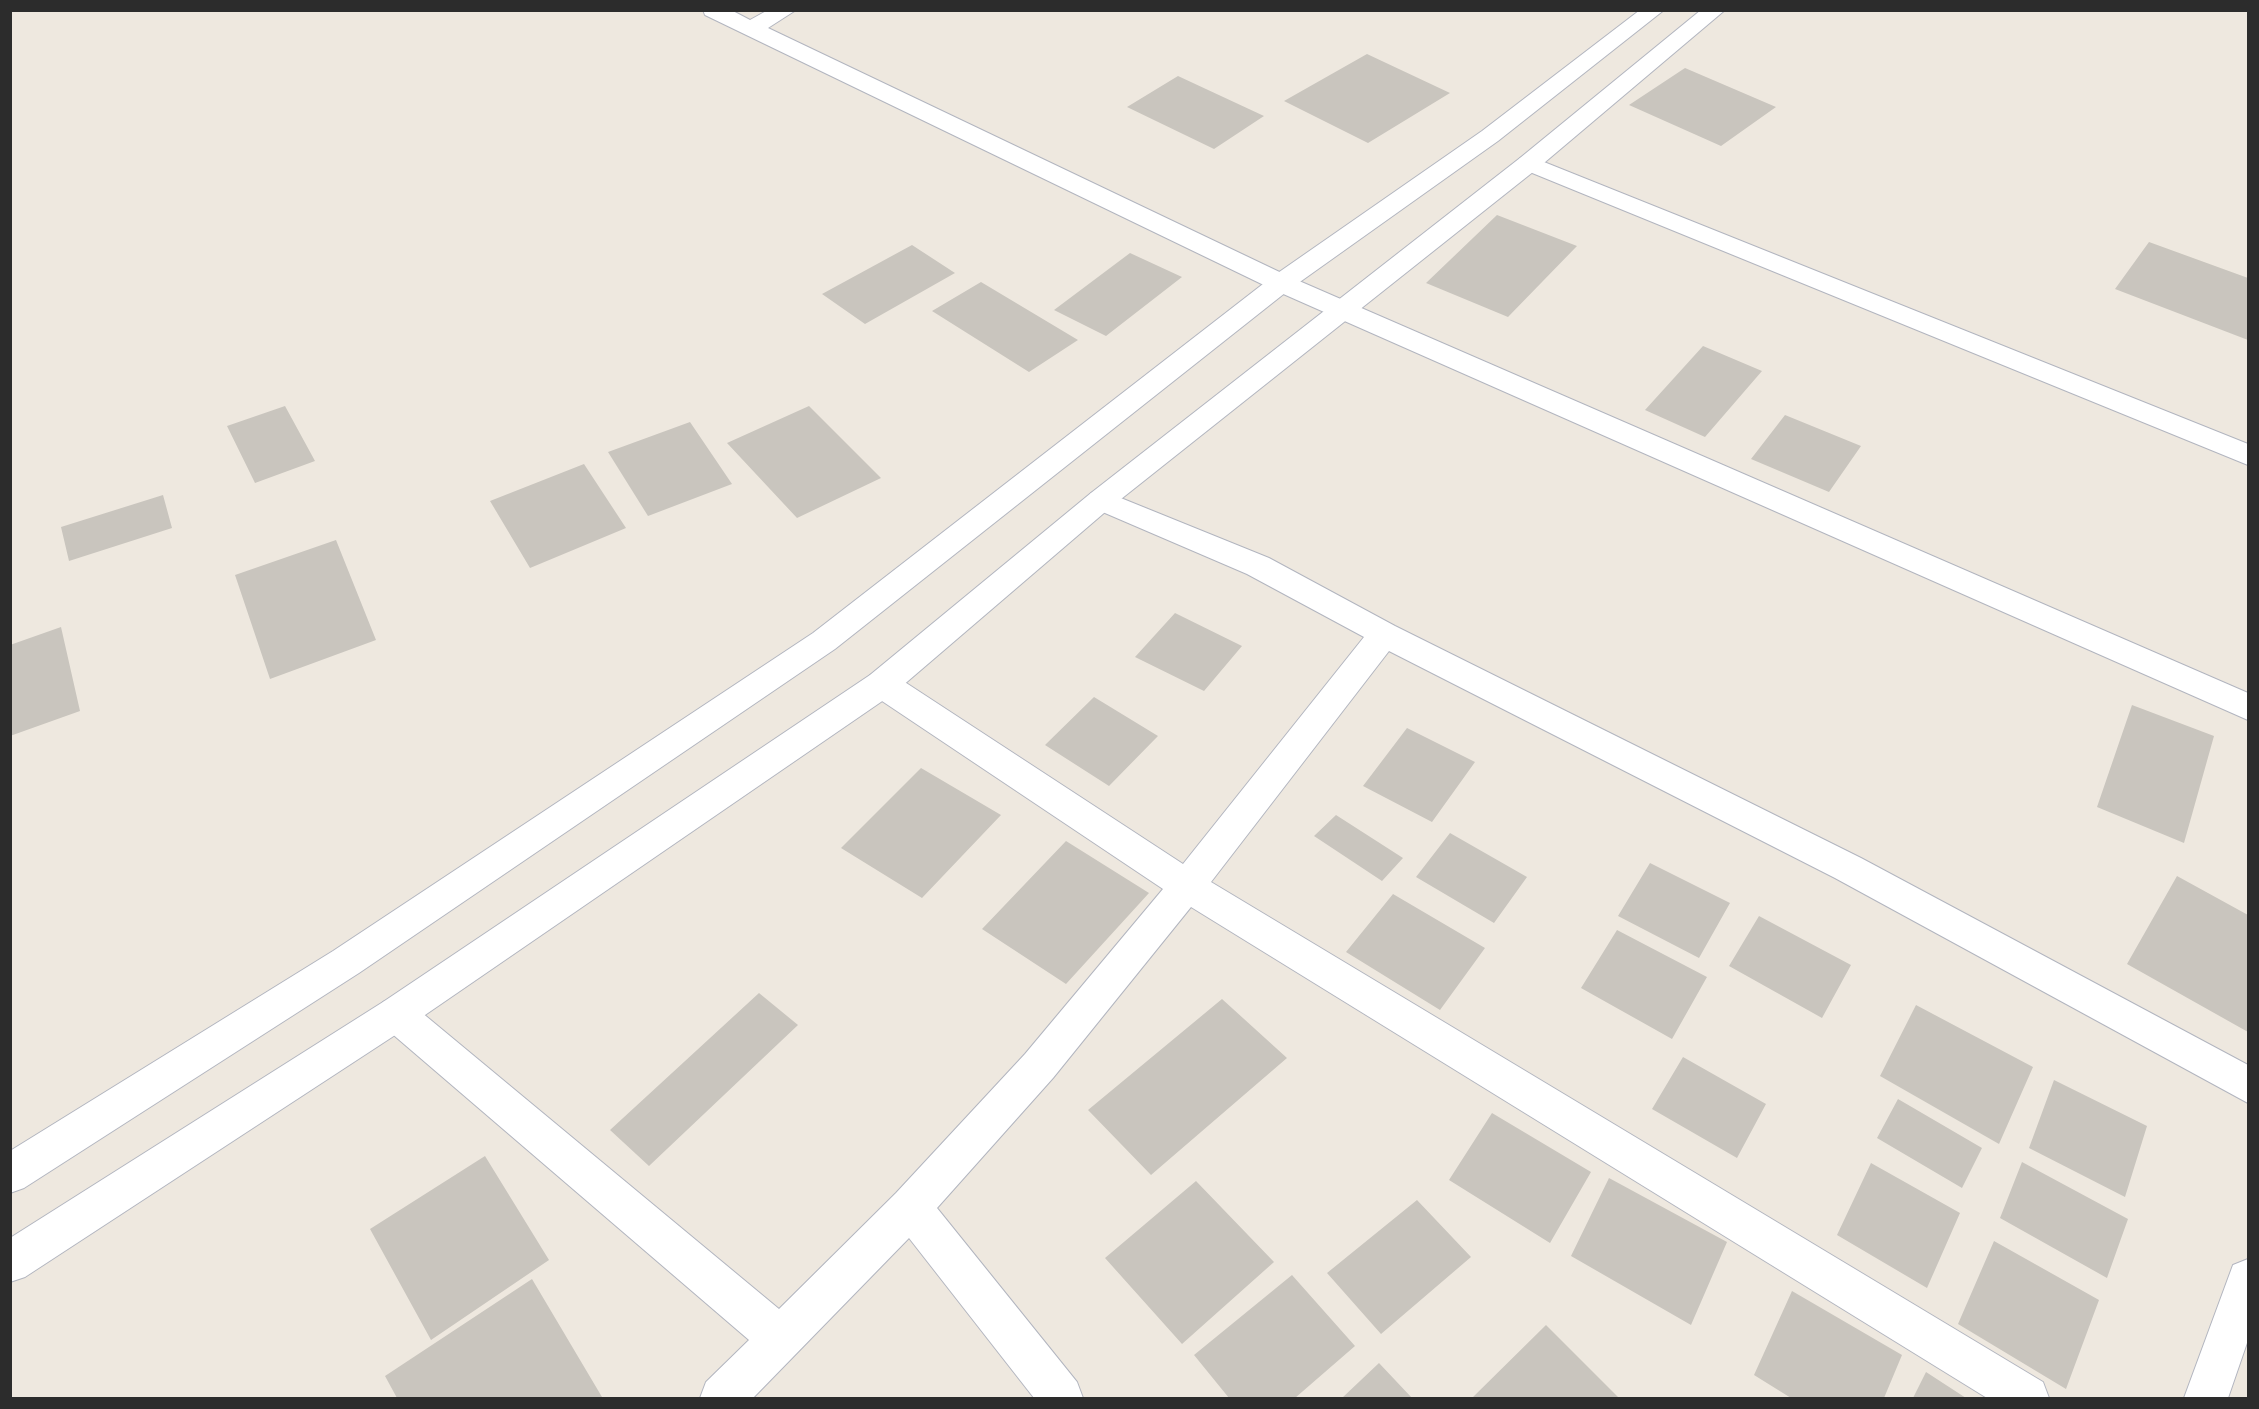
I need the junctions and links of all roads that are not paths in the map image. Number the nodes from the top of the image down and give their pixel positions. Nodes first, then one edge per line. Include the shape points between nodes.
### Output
1 (713, 10) edge
2 (786, 10) edge
3 (1654, 10) edge
4 (1716, 10) edge
5 (751, 28) junction
6 (1529, 163) junction
7 (1281, 283) junction
8 (1344, 309) junction
9 (2248, 455) edge
10 (1101, 500) junction
11 (1384, 634) junction
12 (882, 684) junction
13 (2248, 707) edge
14 (1187, 886) junction
15 (396, 1014) junction
16 (2248, 1084) edge
17 (10, 1174) edge
18 (911, 1207) junction
19 (10, 1262) edge
20 (2248, 1280) edge
21 (780, 1338) junction
22 (722, 1398) edge
23 (1061, 1398) edge
24 (2027, 1398) edge
25 (2206, 1398) edge

1 - 5 street
2 - 5 street
3 - 7 street via 1490,136
4 - 6 street
5 - 7 street
6 - 8 street
6 - 9 street
7 - 8 street
7 - 17 street via 824,641 346,962
8 - 10 street
8 - 13 street
10 - 11 street via 1258,566
10 - 12 street
11 - 14 street
11 - 16 street via 1848,868
12 - 14 street
12 - 15 street
14 - 18 street via 1039,1066
14 - 24 street
15 - 19 street
15 - 21 street
18 - 21 street
18 - 23 street
20 - 25 street
21 - 22 street

